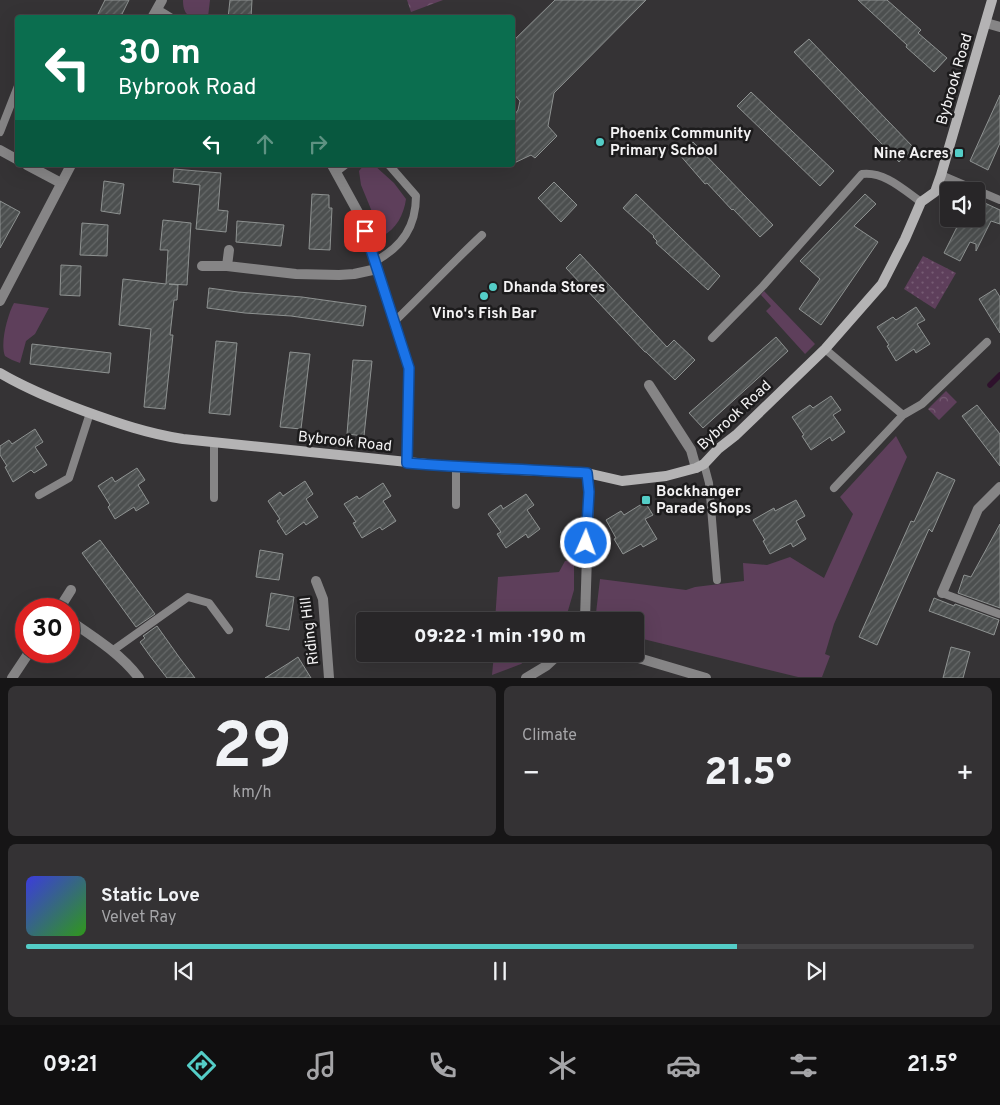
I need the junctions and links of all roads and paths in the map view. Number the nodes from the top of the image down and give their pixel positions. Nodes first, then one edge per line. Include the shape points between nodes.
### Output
1 (162, 0) edge
2 (992, 0) edge
3 (155, 14) edge
4 (986, 23) junction
5 (1000, 27) edge
6 (15, 94) edge
7 (0, 132) edge
8 (0, 150) edge
9 (15, 158) edge
10 (31, 167) edge
11 (71, 167) edge
12 (391, 167) edge
13 (334, 168) edge
14 (941, 175) junction
15 (61, 183) junction
16 (1000, 200) edge
17 (921, 202) junction
18 (482, 235) dead end
19 (229, 250) dead end
20 (376, 265) junction
21 (202, 266) dead end
22 (227, 266) junction
23 (0, 301) edge
24 (395, 321) junction
25 (712, 338) dead end
26 (987, 342) dead end
27 (825, 349) junction
28 (0, 373) edge
29 (649, 385) dead end
30 (90, 414) junction
31 (903, 415) junction
32 (214, 443) junction
33 (407, 463) junction
34 (700, 466) junction
35 (456, 467) junction
36 (587, 473) junction
37 (1000, 487) edge
38 (834, 488) dead end
39 (39, 494) dead end
40 (214, 498) dead end
41 (456, 505) dead end
42 (716, 580) dead end
43 (316, 581) dead end
44 (71, 590) dead end
45 (942, 593) joint
46 (66, 598) edge
47 (585, 612) edge
48 (999, 614) dead end
49 (80, 628) edge
50 (229, 630) dead end
51 (112, 651) junction
52 (644, 660) edge
53 (550, 662) edge
54 (22, 663) edge
55 (12, 678) edge
56 (139, 678) edge
57 (329, 678) edge
58 (526, 678) edge
59 (706, 678) edge

1 - 3 street
2 - 4 street, Bybrook Road
4 - 5 street
4 - 14 street, Bybrook Road
6 - 7 lane
8 - 9 street
10 - 15 street
11 - 15 street
12 - 20 lane via 416,196 416,210 404,239
13 - 20 street via 360,216
14 - 16 lane
14 - 17 street, Bybrook Road via 935,192
15 - 23 street
17 - 25 lane via 884,177 862,174 763,286
17 - 27 street, Bybrook Road via 882,284
18 - 24 lane
19 - 22 street
20 - 22 street via 354,274 330,275
20 - 24 street
21 - 22 street
24 - 33 street via 409,368
26 - 31 lane via 922,404
27 - 31 lane
27 - 34 street, Bybrook Road
28 - 30 street, Bybrook Road
29 - 34 street
30 - 32 street, Bybrook Road via 162,436
30 - 39 lane via 69,478
31 - 38 lane
32 - 33 street, Bybrook Road
32 - 40 lane
33 - 35 street, Bybrook Road
34 - 36 street, Bybrook Road via 666,476 622,481
34 - 42 lane via 710,483
35 - 36 street, Bybrook Road
35 - 41 lane
36 - 47 street
37 - 45 street via 978,509
43 - 57 street, Riding Hill via 323,599
44 - 46 street
45 - 48 lane
49 - 51 street
50 - 51 lane via 209,603 188,597
51 - 56 street
52 - 59 street
53 - 58 street
54 - 55 street

